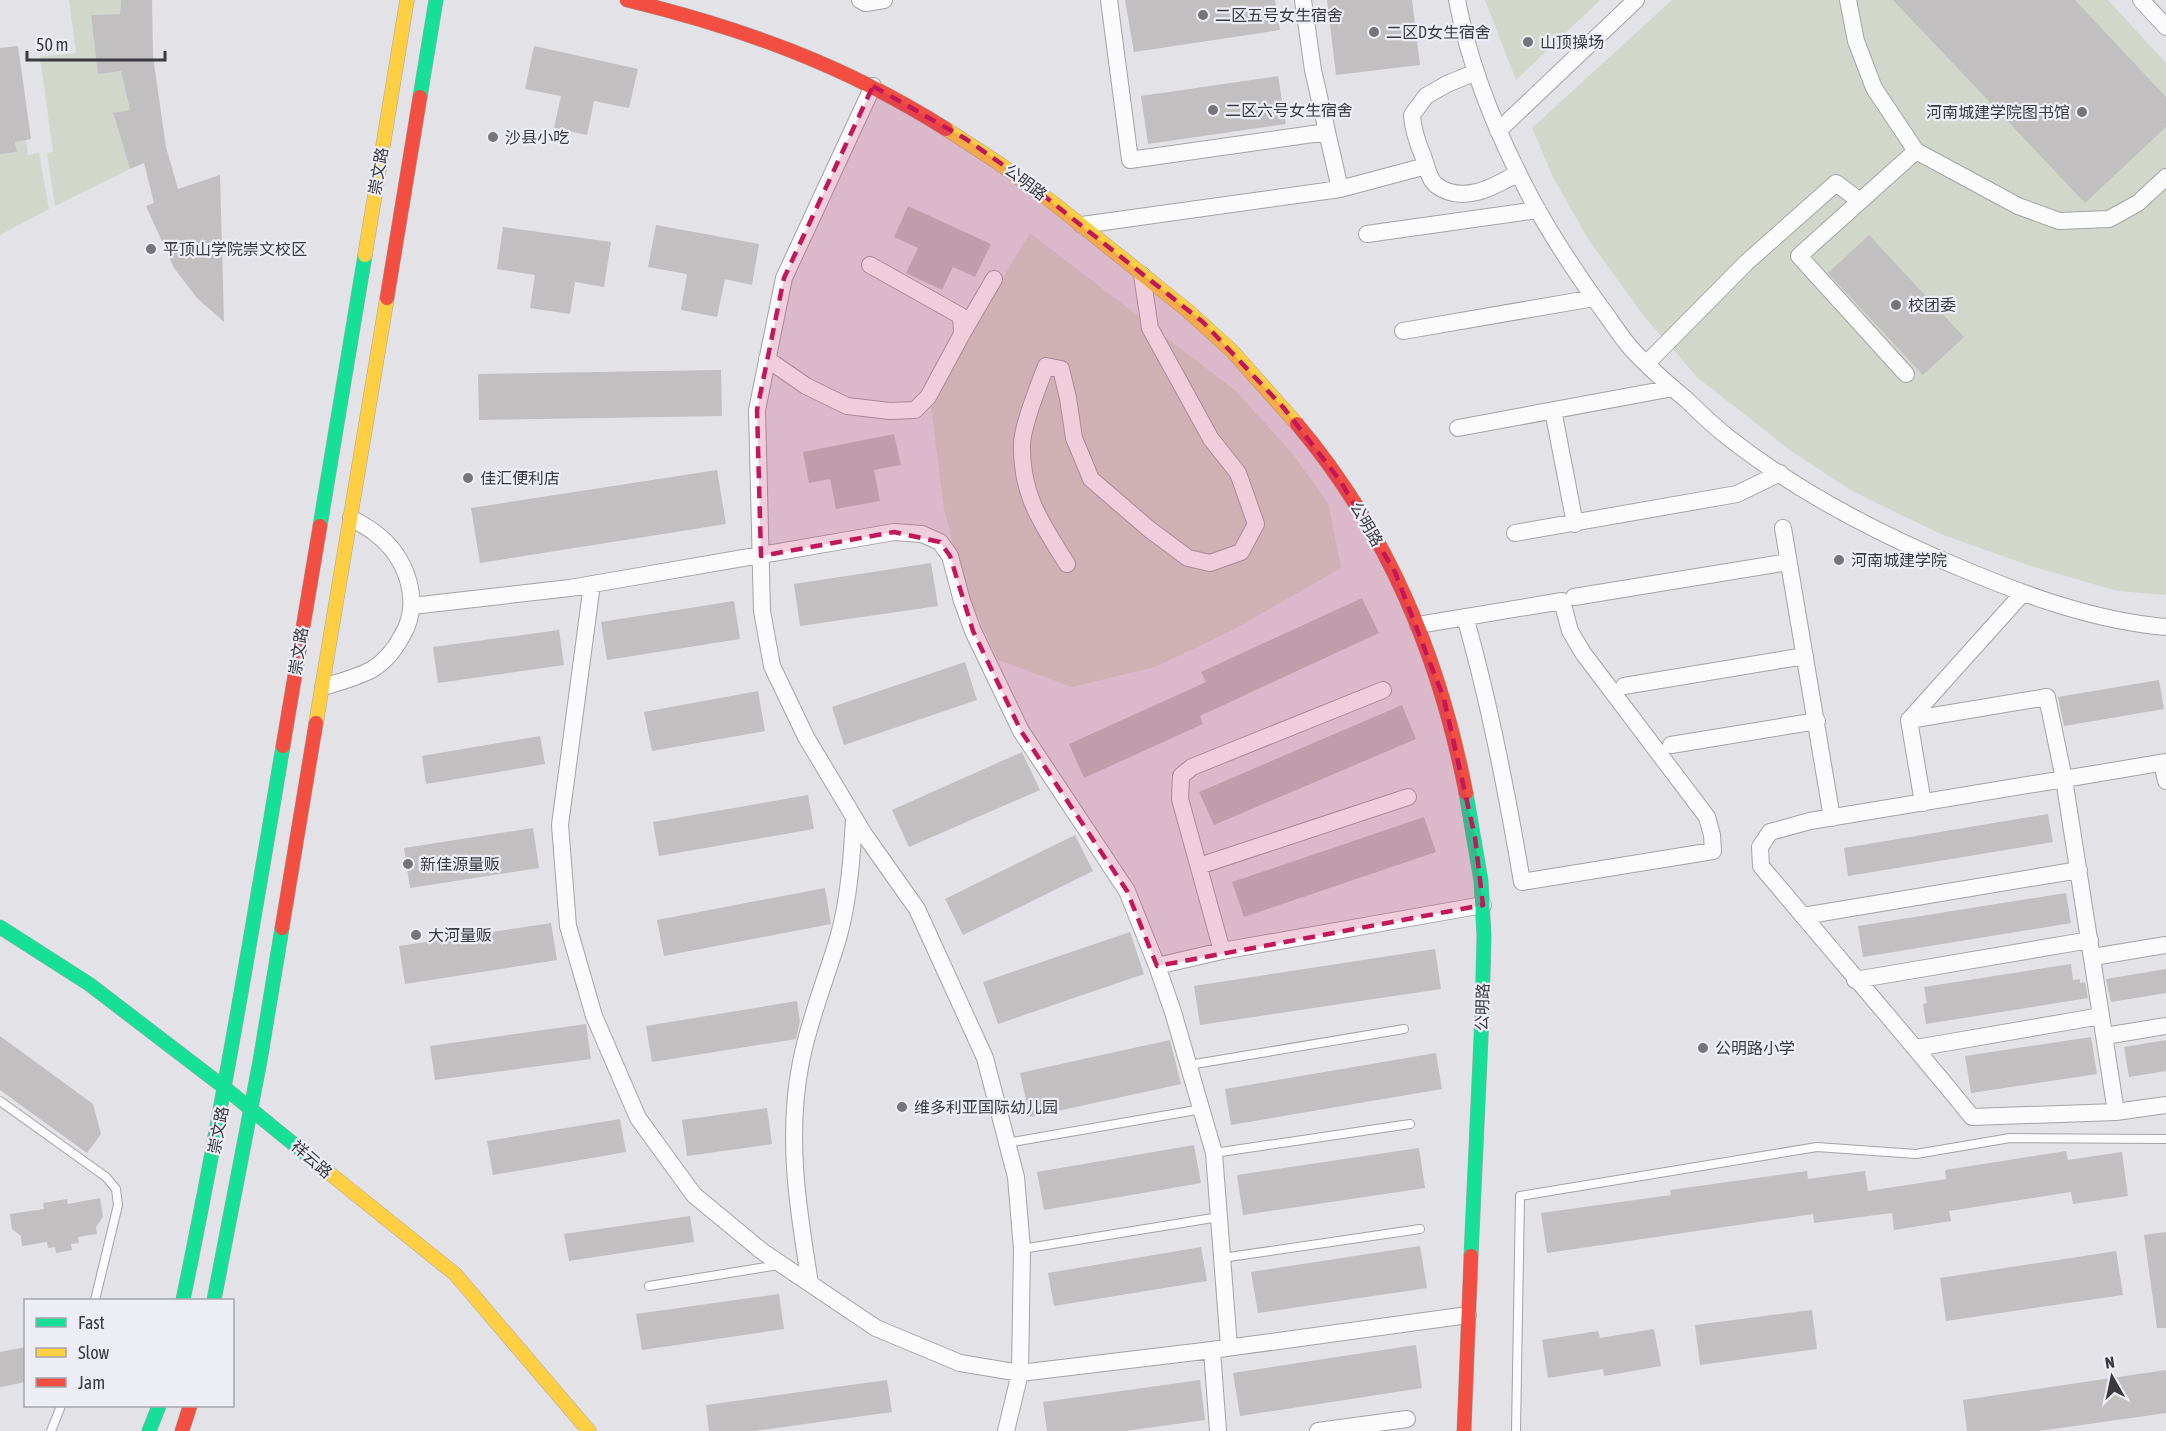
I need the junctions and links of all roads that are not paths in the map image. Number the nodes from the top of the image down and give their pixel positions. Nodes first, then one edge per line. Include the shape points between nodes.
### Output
1 (407, 0) edge
2 (436, 0) edge
3 (627, 0) edge
4 (860, 0) edge
5 (884, 0) edge
6 (1109, 0) edge
7 (1303, 0) edge
8 (1457, 0) edge
9 (1636, 0) edge
10 (2140, 0) edge
11 (1844, 1) edge
12 (2166, 27) edge
13 (1476, 72) junction
14 (873, 86) junction
15 (1498, 131) junction
16 (1327, 132) junction
17 (1916, 151) junction
18 (1426, 166) junction
19 (1518, 173) junction
20 (2166, 177) edge
21 (1340, 189) junction
22 (1860, 201) junction
23 (1538, 210) junction
24 (1082, 225) junction
25 (1367, 234) dead end
26 (870, 265) dead end
27 (1142, 275) junction
28 (994, 279) dead end
29 (1594, 298) junction
30 (1403, 331) dead end
31 (962, 334) junction
32 (768, 359) junction
33 (1647, 363) junction
34 (1906, 374) dead end
35 (1673, 388) junction
36 (1553, 410) junction
37 (1458, 428) dead end
38 (1779, 472) junction
39 (351, 518) junction
40 (1575, 524) junction
41 (1783, 528) dead end
42 (1515, 533) dead end
43 (761, 556) junction
44 (1788, 562) junction
45 (1067, 564) dead end
46 (592, 584) junction
47 (2023, 593) junction
48 (1574, 597) dead end
49 (412, 606) junction
50 (1465, 617) junction
51 (1418, 625) junction
52 (2166, 627) edge
53 (1805, 656) junction
54 (1624, 686) dead end
55 (323, 687) junction
56 (1383, 690) dead end
57 (1909, 720) junction
58 (1817, 721) junction
59 (1671, 745) dead end
60 (2164, 762) edge
61 (2064, 779) junction
62 (2166, 781) edge
63 (1408, 797) dead end
64 (1923, 803) junction
65 (854, 818) junction
66 (1832, 818) junction
67 (1199, 866) junction
68 (2079, 870) junction
69 (1483, 905) junction
70 (1803, 916) junction
71 (0, 927) edge
72 (2090, 940) junction
73 (2166, 945) edge
74 (1222, 951) junction
75 (2093, 957) junction
76 (1157, 966) junction
77 (1855, 980) junction
78 (2101, 1016) junction
79 (2166, 1026) edge
80 (1404, 1029) dead end
81 (2105, 1036) junction
82 (1916, 1048) junction
83 (1189, 1065) junction
84 (225, 1088) junction
85 (0, 1101) edge
86 (2166, 1105) edge
87 (1202, 1109) junction
88 (252, 1110) junction
89 (2116, 1112) junction
90 (1410, 1124) dead end
91 (2166, 1139) edge
92 (1007, 1143) junction
93 (1214, 1153) junction
94 (1219, 1218) junction
95 (1420, 1229) dead end
96 (1022, 1249) junction
97 (1222, 1258) junction
98 (782, 1264) junction
99 (810, 1283) junction
100 (649, 1286) dead end
101 (95, 1299) edge
102 (183, 1299) edge
103 (214, 1299) edge
104 (1468, 1315) junction
105 (1229, 1347) junction
106 (1212, 1350) junction
107 (1020, 1373) junction
108 (61, 1407) edge
109 (159, 1407) edge
110 (190, 1407) edge
111 (1407, 1419) dead end
112 (51, 1431) edge
113 (149, 1431) edge
114 (182, 1431) edge
115 (589, 1431) edge
116 (1006, 1431) edge
117 (1218, 1431) edge
118 (1318, 1431) edge
119 (1464, 1431) edge
120 (1516, 1431) edge

1 - 84 main road, 崇文路
2 - 39 main road, 崇文路
3 - 14 main road, 公明路 via 708,19 773,41
4 - 5 street
6 - 16 street via 1130,160
7 - 16 street
8 - 13 street
9 - 15 street
10 - 12 street
11 - 17 street via 1874,88
13 - 15 street
13 - 18 street via 1426,96 1412,115 1413,130
14 - 24 main road, 公明路 via 966,139
14 - 32 street via 784,278
15 - 19 street
16 - 21 street
17 - 20 street via 2018,206 2059,220 2109,219 2138,203
17 - 22 street
18 - 19 street via 1434,184 1457,195 1493,188
18 - 21 street
19 - 23 street
21 - 24 street
22 - 33 street via 1836,183 1747,262
22 - 34 street via 1799,256
23 - 25 street
23 - 29 street
24 - 27 main road, 公明路
26 - 31 street via 961,316
27 - 45 street via 1150,328 1211,439 1238,473 1256,524 1241,552 1210,563 1188,558 1149,529 1091,479 1074,438 1060,369 1046,366 1022,444 1027,491 1037,517
27 - 51 main road, 公明路 via 1203,322 1233,352 1318,451 1364,517 1395,572
28 - 31 street
29 - 30 street
29 - 33 street via 1629,346
31 - 32 street via 928,397 915,410 847,406 807,386
32 - 43 street via 757,410
33 - 35 street
35 - 36 street
35 - 38 street via 1730,439
36 - 37 street
36 - 40 street
38 - 40 street via 1737,494
38 - 47 street via 1872,528
39 - 49 street via 390,547 409,582
39 - 55 main road, 崇文路
40 - 42 street
41 - 44 street
43 - 46 street
43 - 65 street via 762,611 772,666 806,737
43 - 76 street via 894,532 922,534 940,542 950,556 973,630 1021,732 1127,891
44 - 48 street
44 - 53 street
46 - 49 street
46 - 98 street via 560,825 568,926 594,1016 638,1118 694,1195
47 - 52 street via 2096,615
47 - 57 street
49 - 55 street via 409,625 384,661 352,678
50 - 50 street via 1562,602 1570,631 1582,653 1707,818 1713,852 1522,882 1483,681
50 - 51 street
51 - 69 main road, 公明路 via 1456,742 1475,837
53 - 54 street
53 - 58 street
55 - 88 main road, 崇文路
56 - 67 street via 1192,767 1181,776 1180,799
57 - 61 street via 2047,697
57 - 64 street
58 - 59 street
58 - 66 street
60 - 61 street
60 - 62 street
61 - 64 street
61 - 68 street
63 - 67 street
64 - 66 street
65 - 92 street via 916,909 985,1058
65 - 99 street via 851,865 839,934 801,1062 795,1113 795,1189
66 - 70 street via 1770,832 1760,847 1761,866
67 - 74 street
68 - 70 street
68 - 72 street
69 - 74 street
69 - 104 main road, 公明路 via 1484,983
70 - 77 street
71 - 84 main road, 祥云路 via 89,984
72 - 75 street
72 - 77 street
73 - 75 street
74 - 76 street
75 - 78 street
76 - 83 street
77 - 82 street
78 - 81 street
78 - 82 street
79 - 81 street
80 - 83 lane
81 - 89 street
82 - 89 street via 1972,1117
83 - 87 street
84 - 88 main road, 祥云路
84 - 102 main road, 崇文路
85 - 101 lane via 106,1177 116,1189 118,1205
86 - 89 street
87 - 92 lane
87 - 93 street
88 - 103 main road, 崇文路
88 - 115 main road, 祥云路 via 455,1275
90 - 93 lane
91 - 120 lane via 2010,1138 1916,1154 1817,1147 1520,1196
92 - 96 street via 1016,1177
93 - 94 street
94 - 96 lane
94 - 97 street
95 - 97 lane
96 - 107 street
97 - 105 street
98 - 99 street
98 - 100 lane
99 - 107 street via 876,1328 960,1363
104 - 105 street
104 - 119 main road, 公明路
105 - 106 street
106 - 107 street
106 - 117 street
107 - 116 street
108 - 112 lane
109 - 113 main road
110 - 114 main road
111 - 118 street

